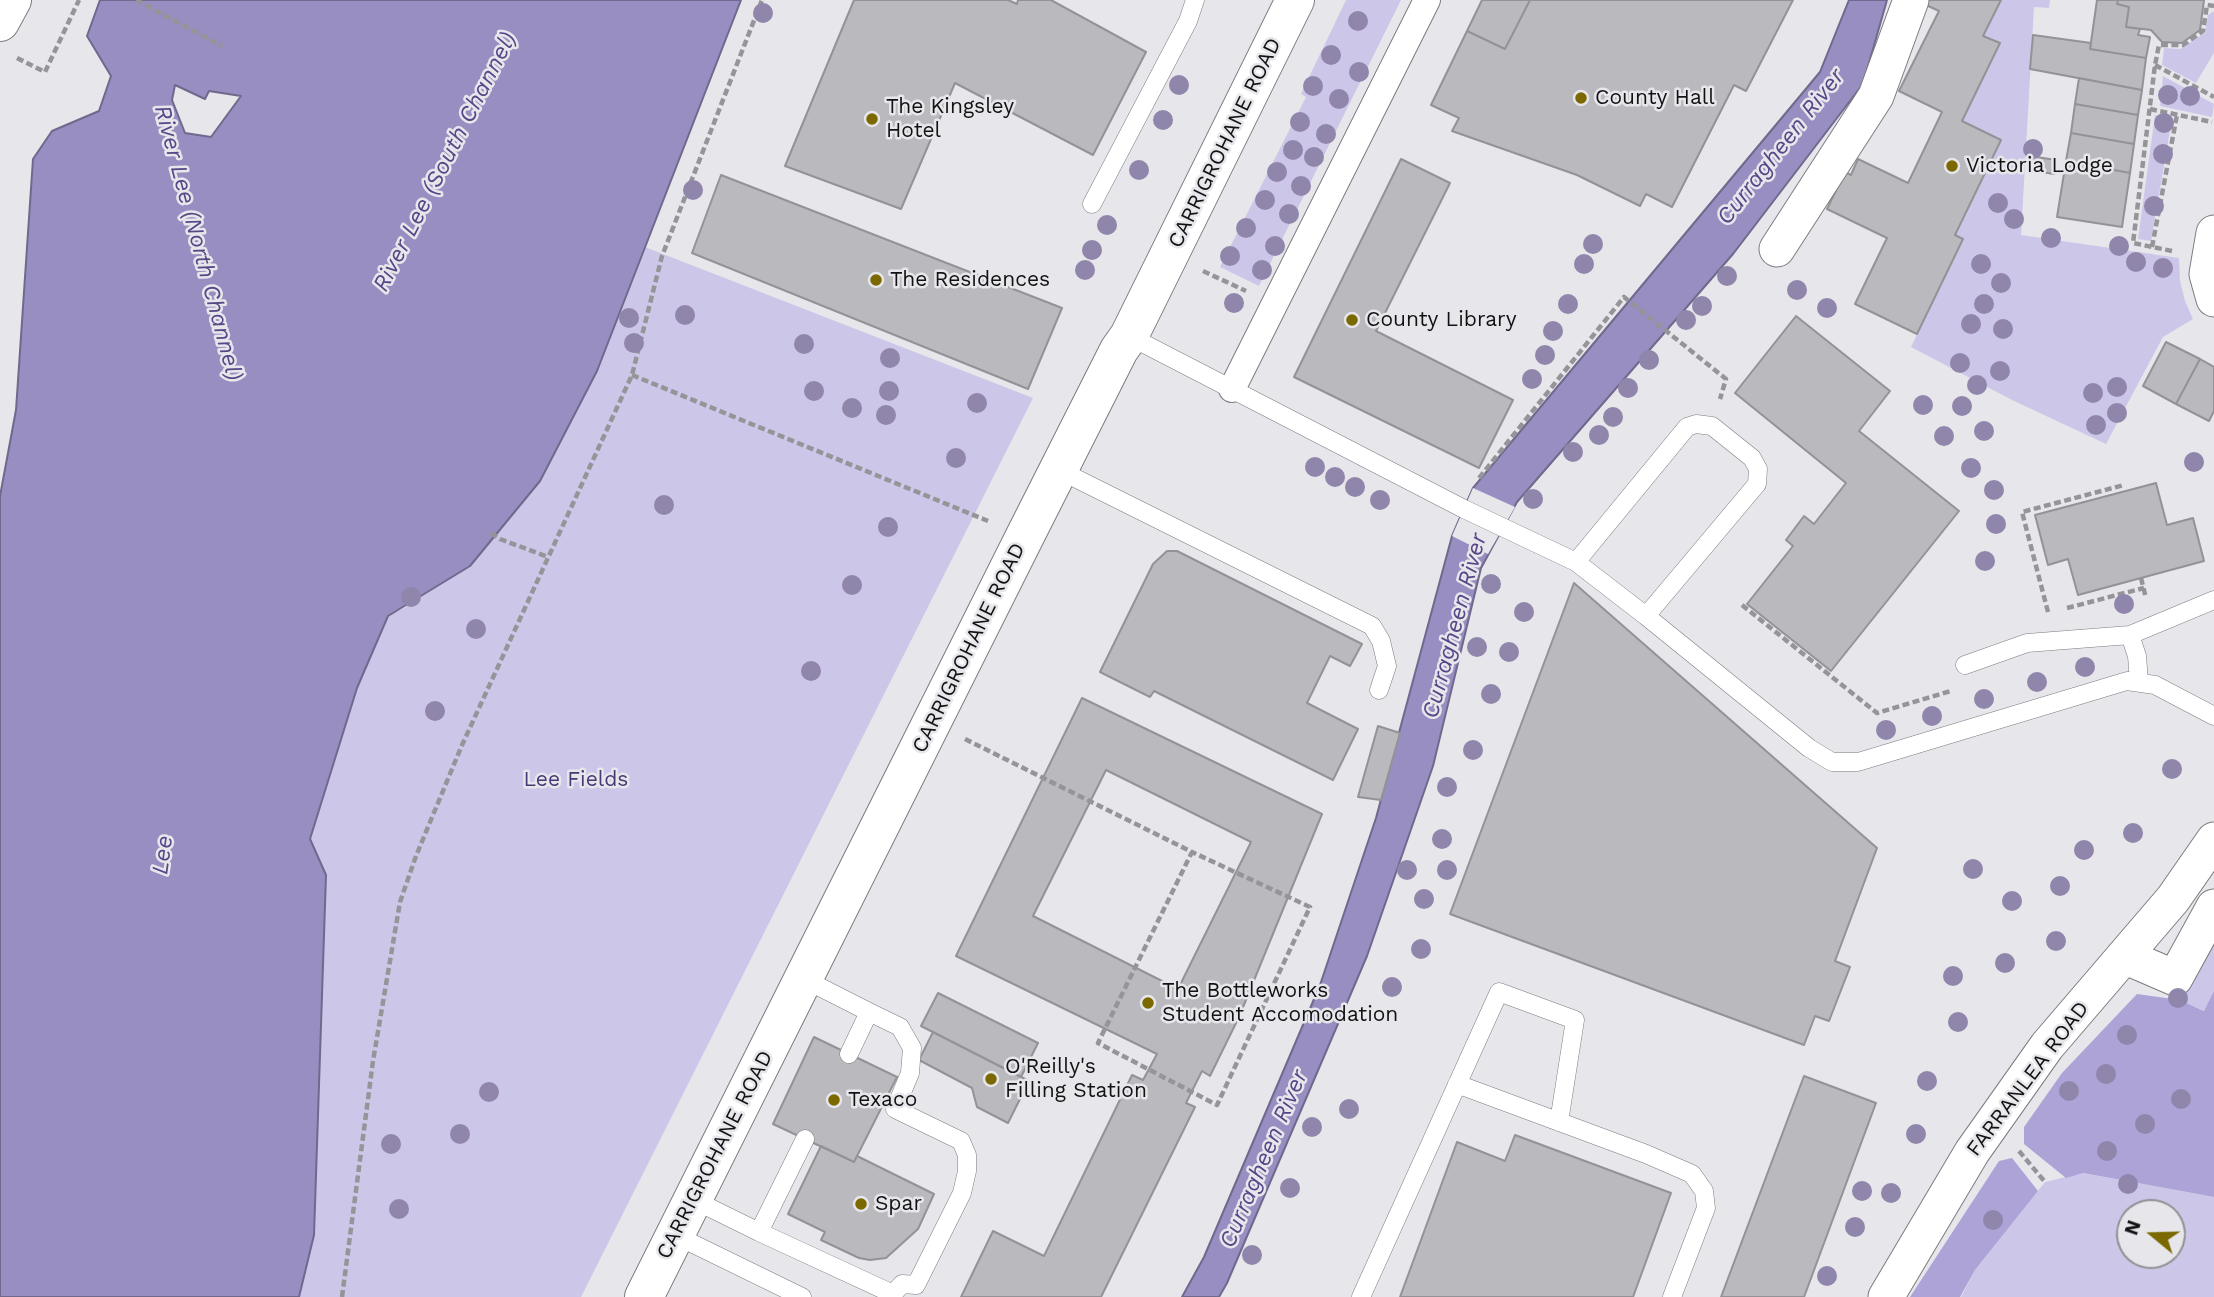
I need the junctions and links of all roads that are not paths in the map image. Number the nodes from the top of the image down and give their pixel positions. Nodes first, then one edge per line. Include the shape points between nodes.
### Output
1 (12, 0) edge
2 (1195, 0) edge
3 (1295, 0) edge
4 (1427, 0) edge
5 (1911, 0) edge
6 (6, 39) edge
7 (1092, 204) dead end
8 (2214, 233) edge
9 (1777, 248) dead end
10 (2214, 299) edge
11 (1129, 337) junction
12 (1232, 389) junction
13 (1059, 470) junction
14 (1576, 562) junction
15 (2214, 600) edge
16 (1646, 616) junction
17 (2130, 635) junction
18 (1965, 665) dead end
19 (2138, 681) junction
20 (1379, 690) dead end
21 (2214, 716) edge
22 (2214, 840) edge
23 (2214, 907) edge
24 (2124, 956) junction
25 (804, 979) junction
26 (869, 1012) junction
27 (849, 1054) dead end
28 (1457, 1084) junction
29 (1559, 1122) junction
30 (805, 1139) dead end
31 (694, 1200) junction
32 (759, 1232) junction
33 (675, 1235) junction
34 (776, 1291) edge
35 (644, 1297) edge
36 (802, 1297) edge
37 (1361, 1297) edge
38 (1672, 1297) edge
39 (1886, 1297) edge

1 - 6 main road
2 - 7 lane via 1188,22
3 - 11 main road, CARRIGROHANE ROAD
4 - 12 street
5 - 9 street via 1876,96
8 - 10 street via 2207,274
11 - 12 lane
11 - 13 main road, CARRIGROHANE ROAD
12 - 14 lane
13 - 20 lane via 1373,626 1387,666
13 - 25 main road, CARRIGROHANE ROAD
14 - 16 lane
14 - 16 lane via 1687,427 1712,426 1752,458 1758,469 1757,484
15 - 17 lane
16 - 19 lane via 1832,762 1858,762
17 - 18 lane via 2027,643
17 - 19 lane
19 - 21 lane
22 - 24 street, FARRANLEA ROAD via 2174,899
23 - 24 street via 2175,978
24 - 39 street, FARRANLEA ROAD via 2047,1046 1979,1142
25 - 26 lane
25 - 31 main road, CARRIGROHANE ROAD
26 - 27 lane
26 - 32 lane via 900,1027 912,1048 910,1073 895,1109 961,1141 967,1155 962,1193 916,1285 902,1284 893,1294
28 - 29 lane
28 - 29 lane via 1499,992 1575,1020
28 - 37 lane
29 - 38 lane via 1692,1174 1704,1191 1706,1209
30 - 32 lane
31 - 32 lane
31 - 33 main road, CARRIGROHANE ROAD
33 - 34 lane
33 - 35 main road, CARRIGROHANE ROAD
34 - 36 lane

